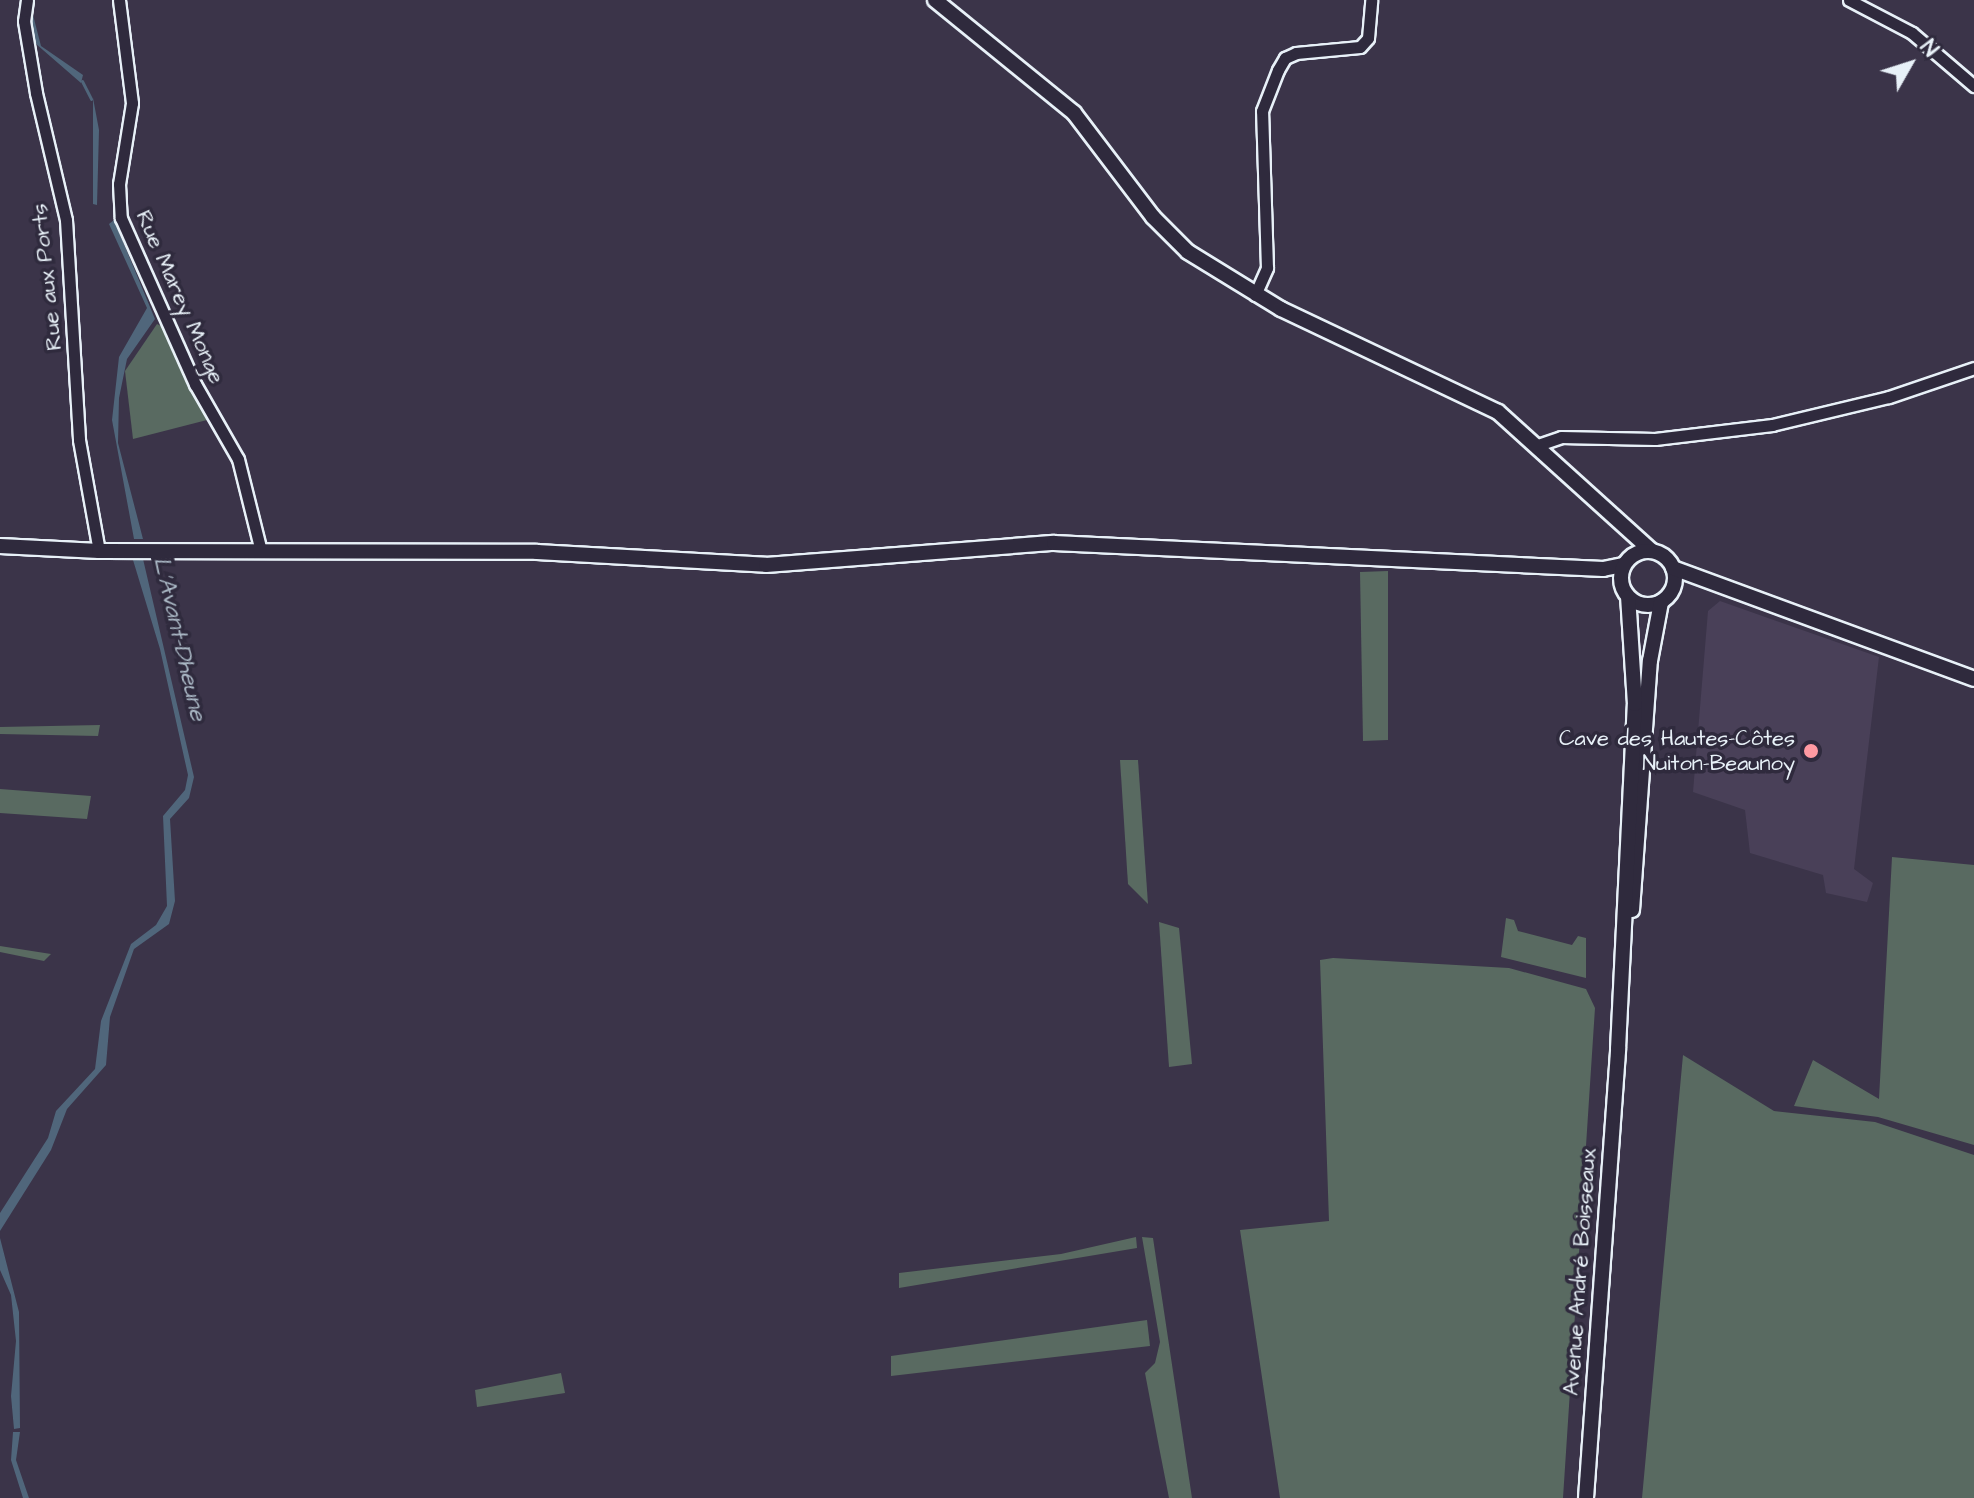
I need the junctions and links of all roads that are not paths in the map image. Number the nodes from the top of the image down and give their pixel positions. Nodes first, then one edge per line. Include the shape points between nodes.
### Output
1 (27, 0) edge
2 (119, 0) edge
3 (935, 0) edge
4 (1371, 0) edge
5 (1849, 0) edge
6 (1974, 86) edge
7 (1255, 295) junction
8 (1974, 368) edge
9 (1538, 445) junction
10 (1610, 513) junction
11 (0, 546) edge
12 (99, 551) junction
13 (261, 551) junction
14 (1652, 551) junction
15 (1627, 561) junction
16 (1544, 566) junction
17 (1673, 568) junction
18 (1745, 593) junction
19 (1626, 594) junction
20 (1666, 597) junction
21 (1974, 679) edge
22 (1618, 1049) junction
23 (1586, 1498) edge

1 - 12 street, Rue aux Ports via 24,21 36,93 66,220 79,440
2 - 13 street, Rue Marey Monge via 132,103 119,184 121,218 195,384 238,459
3 - 7 main road via 1074,113 1170,237
4 - 7 street via 1368,38 1360,47 1296,53 1278,70 1262,111 1267,268
5 - 6 street via 1912,33
7 - 9 main road via 1477,400
8 - 9 street via 1889,397 1772,425 1655,439 1561,437
9 - 10 main road
10 - 14 main road
10 - 15 main road via 1623,531
11 - 12 main road
12 - 13 main road
13 - 16 main road via 537,552 815,565 1054,543
14 - 15 main road
14 - 17 main road
15 - 16 main road
15 - 19 main road
16 - 19 main road via 1599,577
17 - 18 main road
17 - 20 main road
18 - 20 main road via 1691,586
18 - 21 main road
19 - 20 main road via 1644,605
19 - 22 main road, Avenue André Boisseaux via 1635,704
20 - 22 main road, Avenue André Boisseaux via 1650,661
22 - 23 main road, Avenue André Boisseaux

